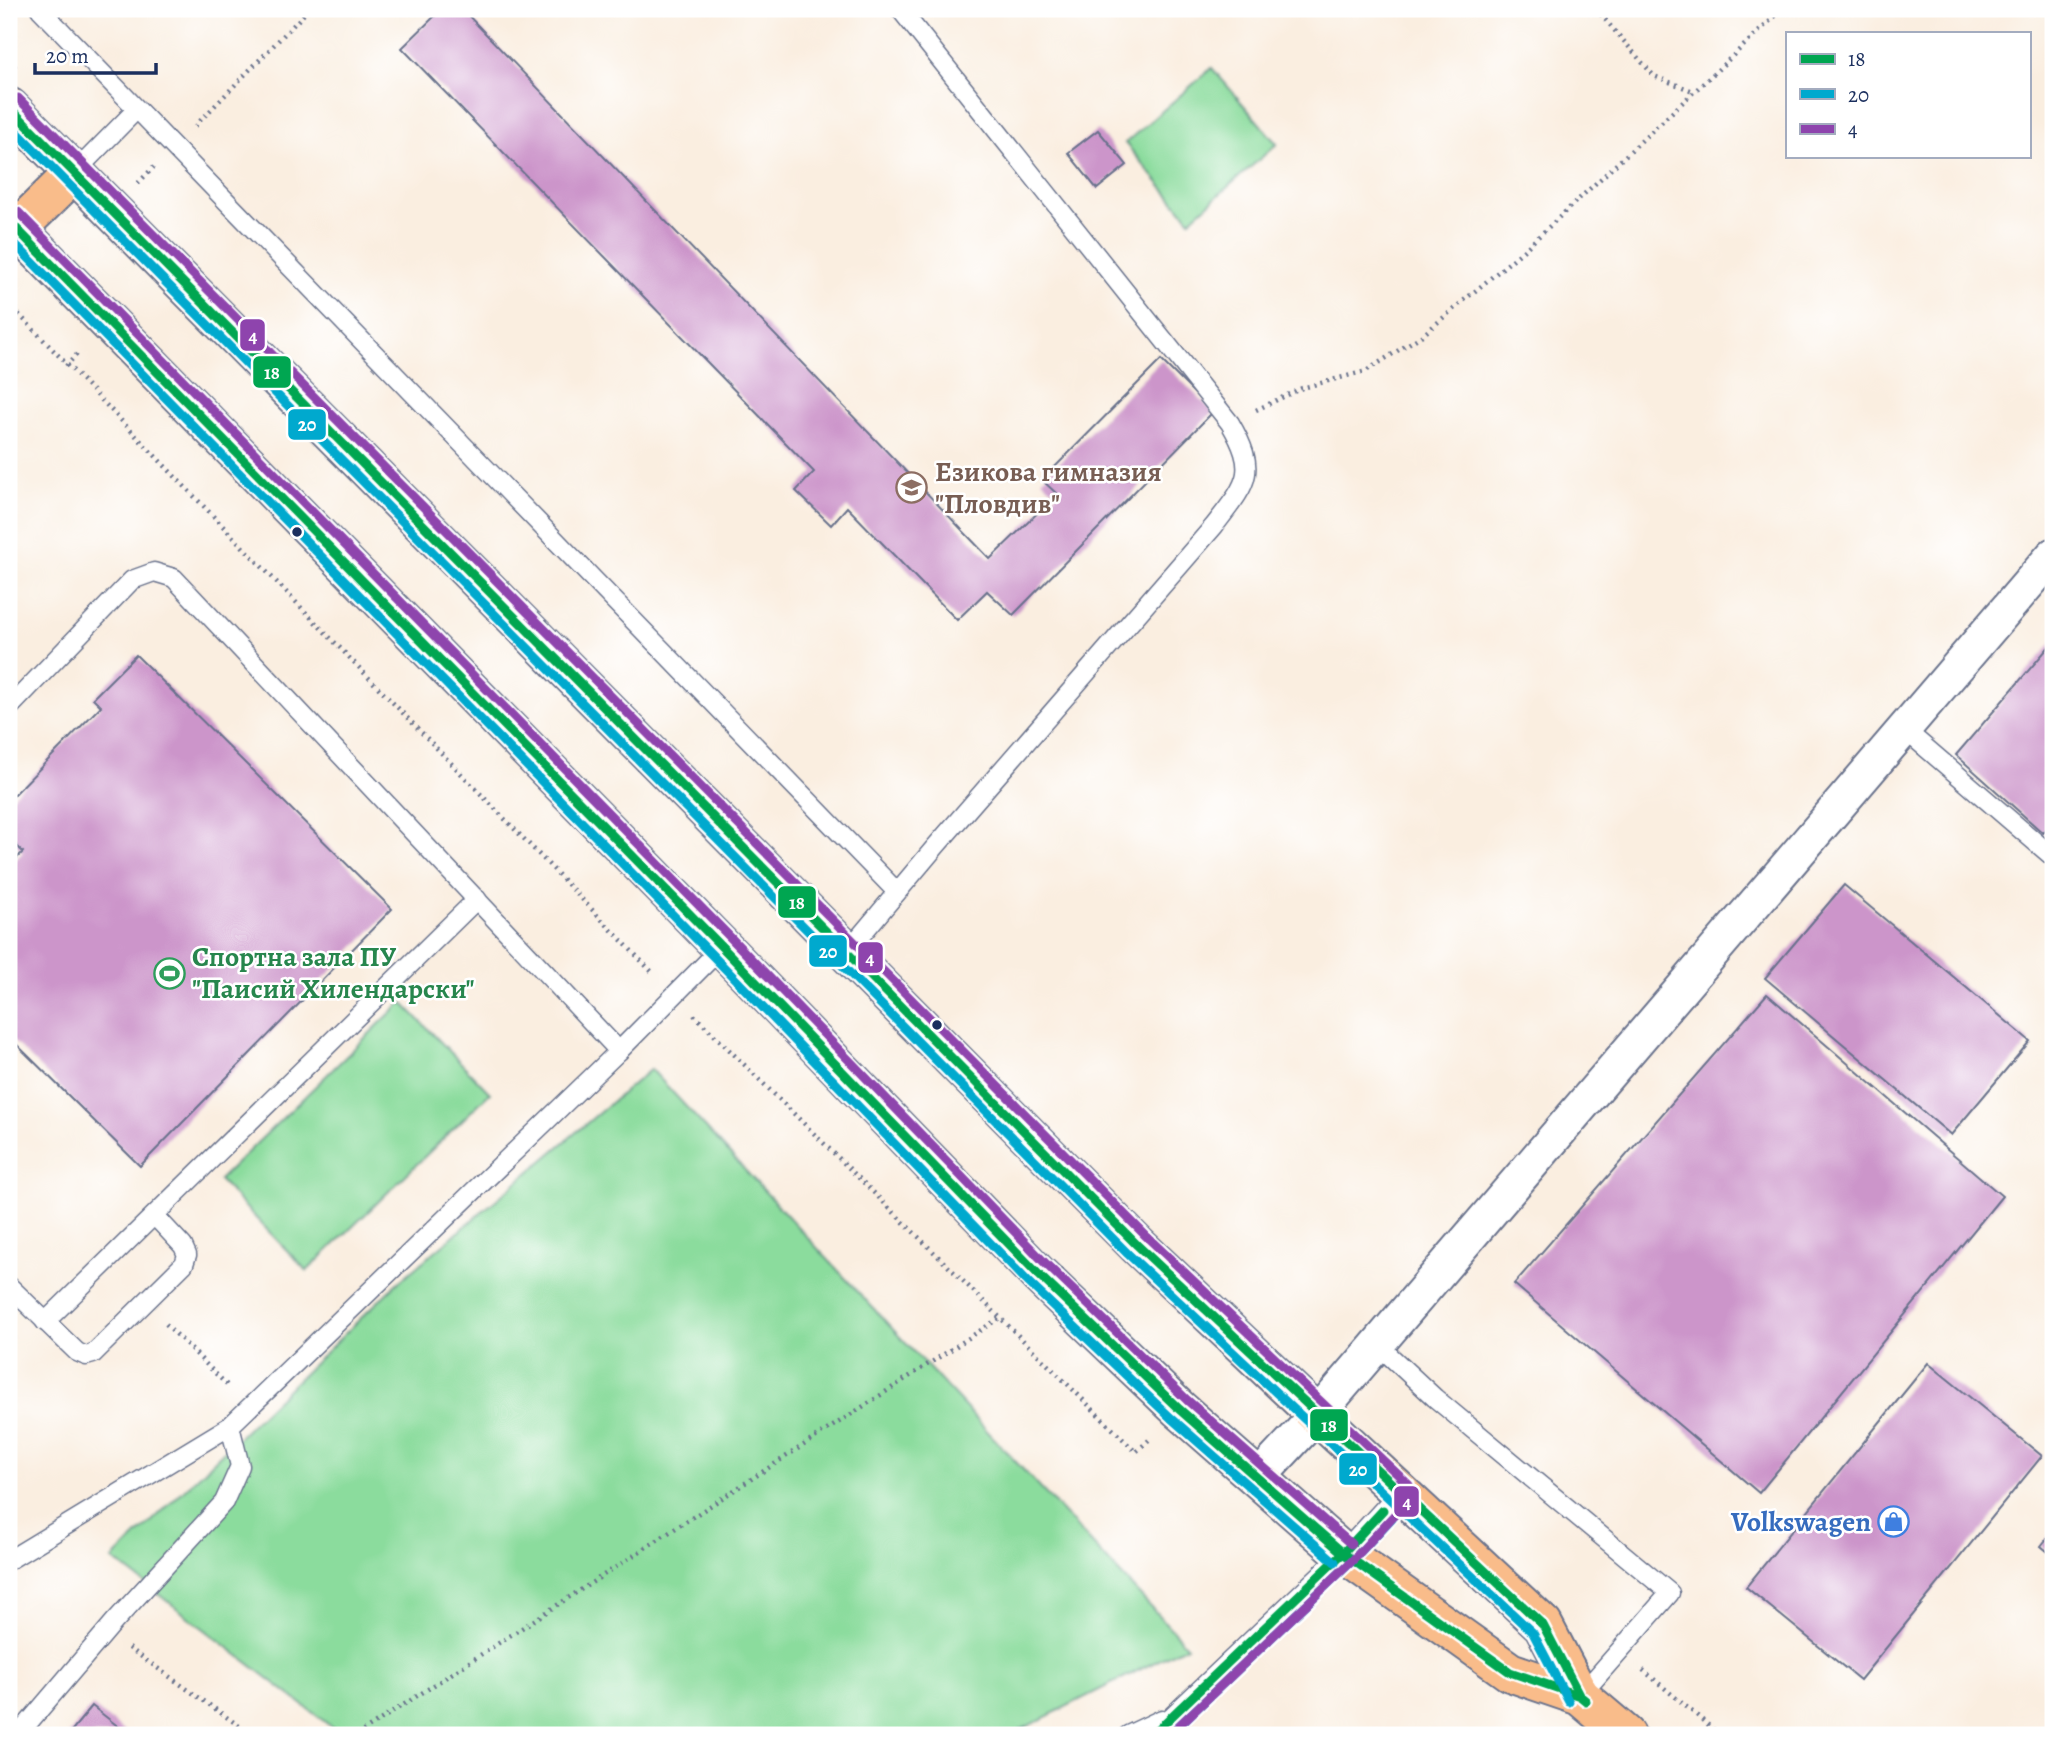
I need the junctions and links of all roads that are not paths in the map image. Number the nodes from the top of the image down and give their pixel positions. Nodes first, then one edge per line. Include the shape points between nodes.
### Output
1 (40, 9) edge
2 (900, 9) edge
3 (9, 107) edge
4 (137, 108) junction
5 (75, 172) junction
6 (11, 229) edge
7 (2053, 555) edge
8 (9, 708) edge
9 (1904, 729) junction
10 (2053, 858) edge
11 (897, 892) junction
12 (477, 899) junction
13 (722, 947) junction
14 (846, 953) junction
15 (619, 1051) junction
16 (155, 1216) junction
17 (9, 1286) edge
18 (45, 1322) junction
19 (1377, 1344) junction
20 (1317, 1415) junction
21 (230, 1426) junction
22 (1258, 1478) junction
23 (1399, 1492) junction
24 (1343, 1553) junction
25 (9, 1560) edge
26 (1580, 1696) junction
27 (1171, 1715) junction
28 (18, 1735) edge
29 (1128, 1735) edge
30 (1152, 1735) edge
31 (1626, 1735) edge

1 - 4 lane
2 - 11 lane via 1230,423 1249,467 1238,495 1214,526
3 - 5 main road
4 - 5 lane
4 - 11 lane
5 - 6 main road
5 - 14 main road
6 - 13 main road
7 - 9 street
8 - 12 lane via 132,580 154,572 174,578
9 - 10 lane
9 - 19 street
11 - 14 lane
12 - 15 lane
12 - 16 lane
13 - 15 lane
13 - 22 main road via 1038,1274
14 - 20 main road via 1137,1245
15 - 21 lane
16 - 18 lane
16 - 18 lane via 183,1246 184,1264 93,1354 77,1352
17 - 18 lane
19 - 20 street
19 - 26 lane via 1435,1398 1670,1593
20 - 22 street
20 - 23 main road
21 - 25 lane
21 - 28 lane via 240,1466 224,1503
22 - 24 main road
23 - 24 lane
23 - 26 main road via 1543,1625
24 - 26 main road via 1510,1672
24 - 27 lane
26 - 31 main road
27 - 29 lane
27 - 30 lane

